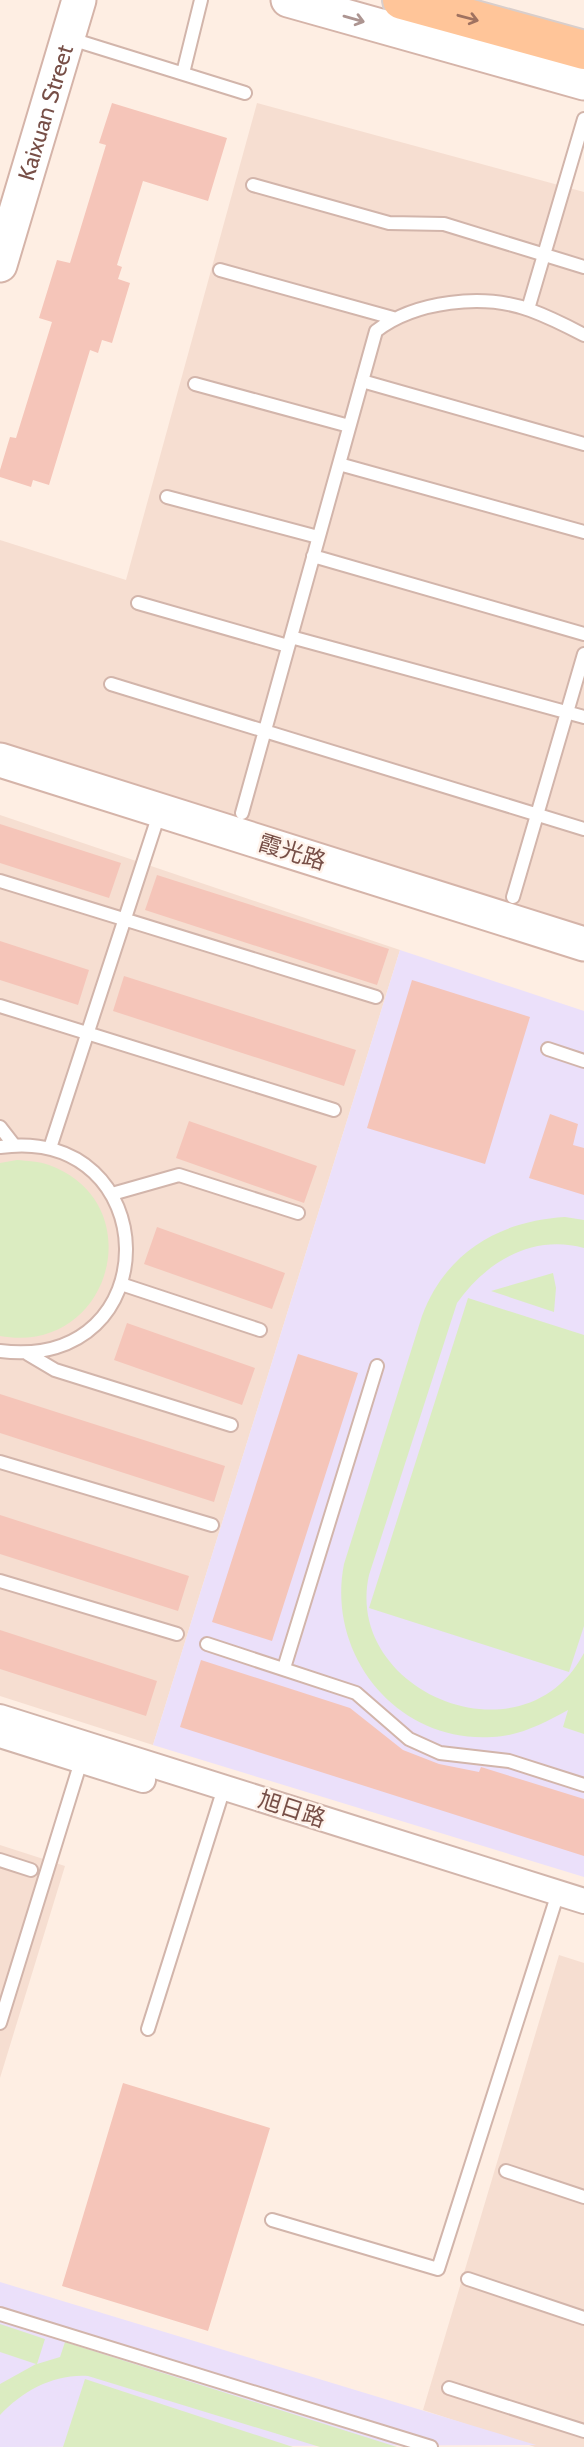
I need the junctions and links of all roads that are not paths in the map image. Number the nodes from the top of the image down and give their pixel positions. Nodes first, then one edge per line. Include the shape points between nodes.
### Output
1 (58, 0) edge
2 (79, 0) edge
3 (201, 0) edge
4 (288, 0) edge
5 (402, 0) edge
6 (498, 0) edge
7 (584, 25) edge
8 (68, 38) junction
9 (584, 50) edge
10 (183, 73) junction
11 (584, 83) edge
12 (245, 93) dead end
13 (584, 118) edge
14 (253, 185) dead end
15 (0, 194) edge
16 (544, 255) junction
17 (0, 265) edge
18 (584, 267) edge
19 (220, 270) dead end
20 (528, 309) junction
21 (393, 318) junction
22 (584, 335) edge
23 (362, 380) junction
24 (195, 384) dead end
25 (349, 426) junction
26 (584, 444) edge
27 (339, 464) junction
28 (167, 497) dead end
29 (584, 532) edge
30 (318, 537) junction
31 (313, 556) junction
32 (138, 603) dead end
33 (584, 634) edge
34 (289, 641) junction
35 (584, 654) edge
36 (111, 684) dead end
37 (567, 712) junction
38 (584, 717) edge
39 (263, 731) junction
40 (0, 760) edge
41 (0, 775) edge
42 (242, 813) dead end
43 (537, 814) junction
44 (158, 817) junction
45 (584, 829) edge
46 (0, 881) edge
47 (513, 897) dead end
48 (125, 919) junction
49 (584, 944) edge
50 (584, 958) edge
51 (376, 997) dead end
52 (0, 1006) edge
53 (88, 1034) junction
54 (548, 1049) dead end
55 (584, 1061) edge
56 (334, 1110) dead end
57 (0, 1127) edge
58 (14, 1145) junction
59 (0, 1147) edge
60 (50, 1148) junction
61 (112, 1194) junction
62 (298, 1213) dead end
63 (121, 1284) junction
64 (260, 1330) dead end
65 (0, 1351) edge
66 (29, 1354) junction
67 (377, 1366) dead end
68 (231, 1425) dead end
69 (0, 1462) edge
70 (212, 1525) dead end
71 (0, 1581) edge
72 (177, 1634) dead end
73 (207, 1644) dead end
74 (284, 1668) junction
75 (0, 1717) edge
76 (0, 1735) edge
77 (84, 1752) junction
78 (584, 1784) edge
79 (221, 1796) junction
80 (0, 1860) edge
81 (31, 1870) dead end
82 (555, 1900) junction
83 (584, 1901) edge
84 (584, 1918) edge
85 (0, 2023) edge
86 (148, 2029) dead end
87 (506, 2171) dead end
88 (584, 2197) edge
89 (272, 2220) dead end
90 (468, 2279) dead end
91 (0, 2314) edge
92 (584, 2318) edge
93 (449, 2388) dead end
94 (584, 2431) edge
95 (431, 2447) edge

1 - 15 street, Kaixuan Street
2 - 8 street, Kaixuan Street
3 - 10 lane
4 -> 11 street
5 -> 9 main road
6 - 7 main road
8 - 10 lane
8 - 17 street, Kaixuan Street
10 - 12 lane
13 - 16 lane
14 - 16 lane via 389,223 444,224
16 - 18 lane
16 - 20 lane
19 - 21 lane
20 - 21 lane via 478,302 433,305
20 - 22 lane
21 - 23 lane via 376,331
23 - 25 lane
23 - 26 lane
24 - 25 lane
25 - 27 lane
27 - 29 lane
27 - 30 lane
28 - 30 lane
30 - 31 lane
31 - 33 lane
31 - 34 lane
32 - 34 lane
34 - 37 lane
34 - 39 lane
35 - 37 lane
36 - 39 lane
37 - 38 lane
37 - 43 lane
39 - 42 lane
39 - 43 lane
40 - 44 street, 霞光路
41 - 44 street, 霞光路
43 - 45 lane
43 - 47 lane
44 - 48 lane
44 - 49 street, 霞光路
44 - 50 street, 霞光路
46 - 48 lane
48 - 51 lane
48 - 53 lane
52 - 53 lane
53 - 56 lane
53 - 60 lane
54 - 55 lane
57 - 58 lane
58 - 59 lane
58 - 60 lane
60 - 61 lane via 89,1167
61 - 62 lane via 179,1175
61 - 63 lane via 126,1228 127,1264
63 - 64 lane
63 - 66 lane via 94,1327 64,1346
65 - 66 lane
66 - 68 lane via 55,1370
67 - 74 lane
69 - 70 lane
71 - 72 lane
73 - 74 lane
74 - 78 lane via 356,1693 423,1747 509,1761
75 - 77 street, 旭日路
76 - 77 street, 旭日路
77 - 79 street, 旭日路
77 - 85 lane
79 - 82 street, 旭日路
79 - 86 lane
80 - 81 lane
82 - 83 street, 旭日路
82 - 84 street, 旭日路
82 - 89 lane via 438,2269
87 - 88 lane
90 - 92 lane
91 - 95 lane
93 - 94 lane

